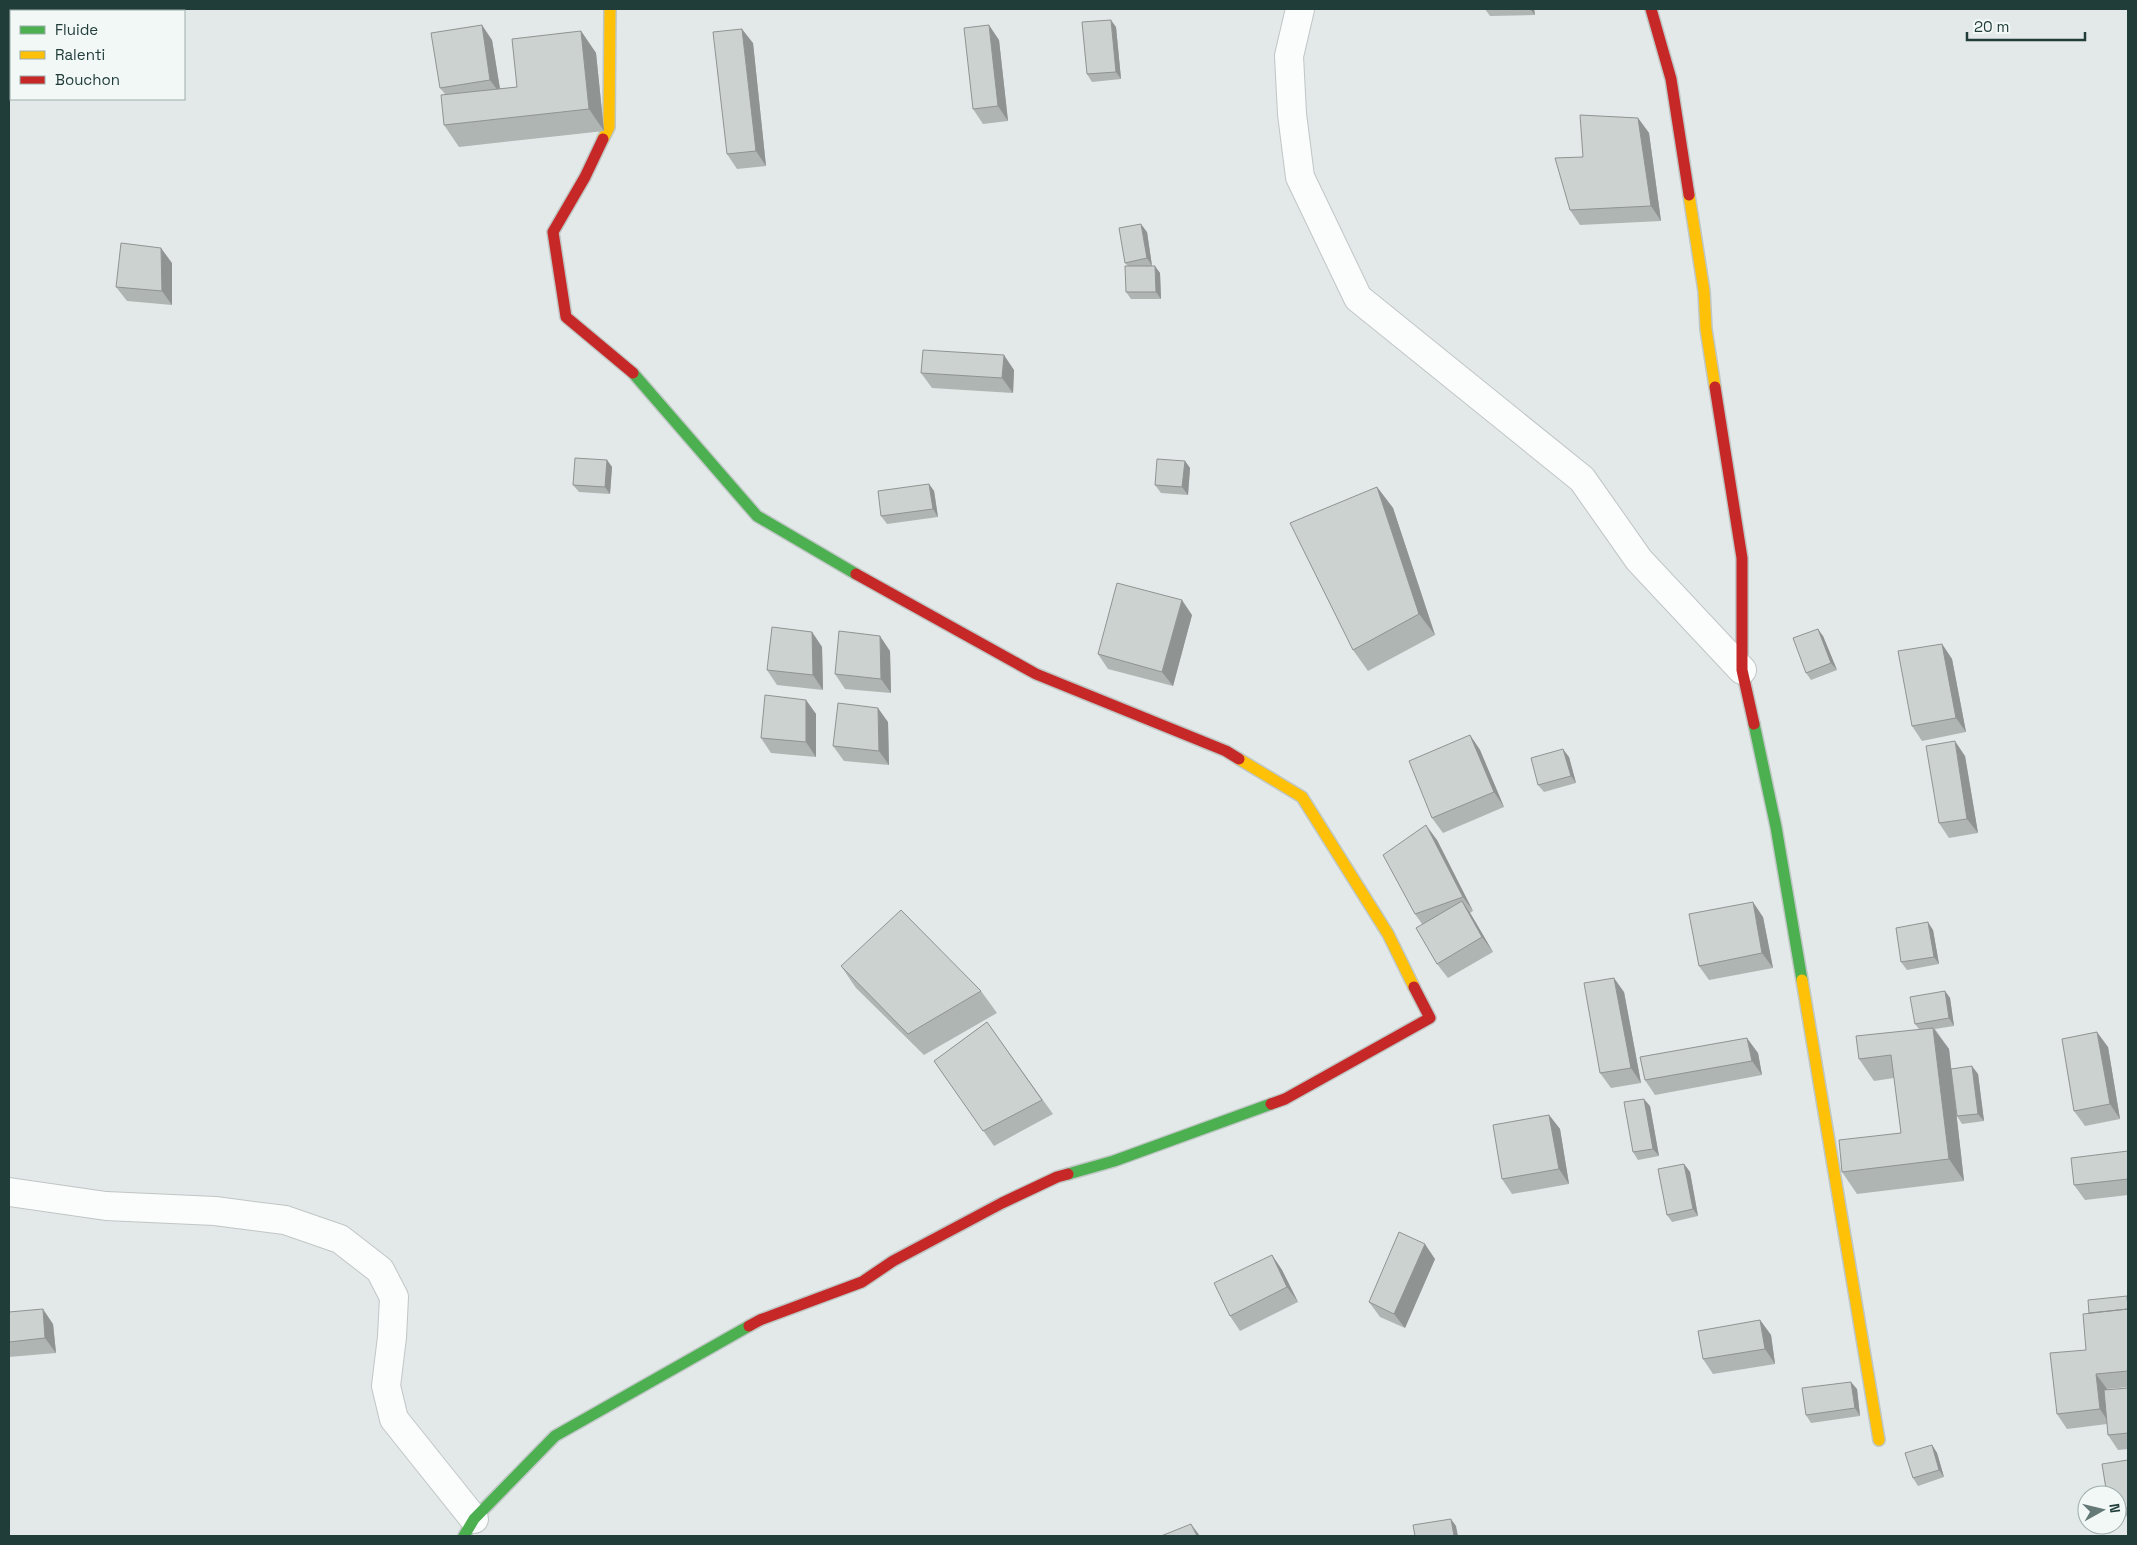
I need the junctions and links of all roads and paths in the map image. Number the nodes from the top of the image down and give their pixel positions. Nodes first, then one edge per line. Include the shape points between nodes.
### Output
1 (610, 9) edge
2 (1300, 9) edge
3 (1651, 9) edge
4 (1742, 670) junction
5 (9, 1192) edge
6 (1880, 1440) dead end
7 (469, 1528) edge

1 - 7 street via 609,127 553,232 566,317 635,374 757,516 1036,674 1226,751 1302,797 1388,934 1430,1018 1285,1099 1114,1161 1057,1177 893,1261 862,1282 760,1320 554,1436
2 - 4 street via 1289,56 1300,177 1358,298 1582,478 1639,560
3 - 4 street via 1672,89 1742,558
4 - 6 street via 1776,826
5 - 7 street via 106,1206 215,1211 284,1220 340,1239 380,1270 394,1296 386,1386 394,1419

